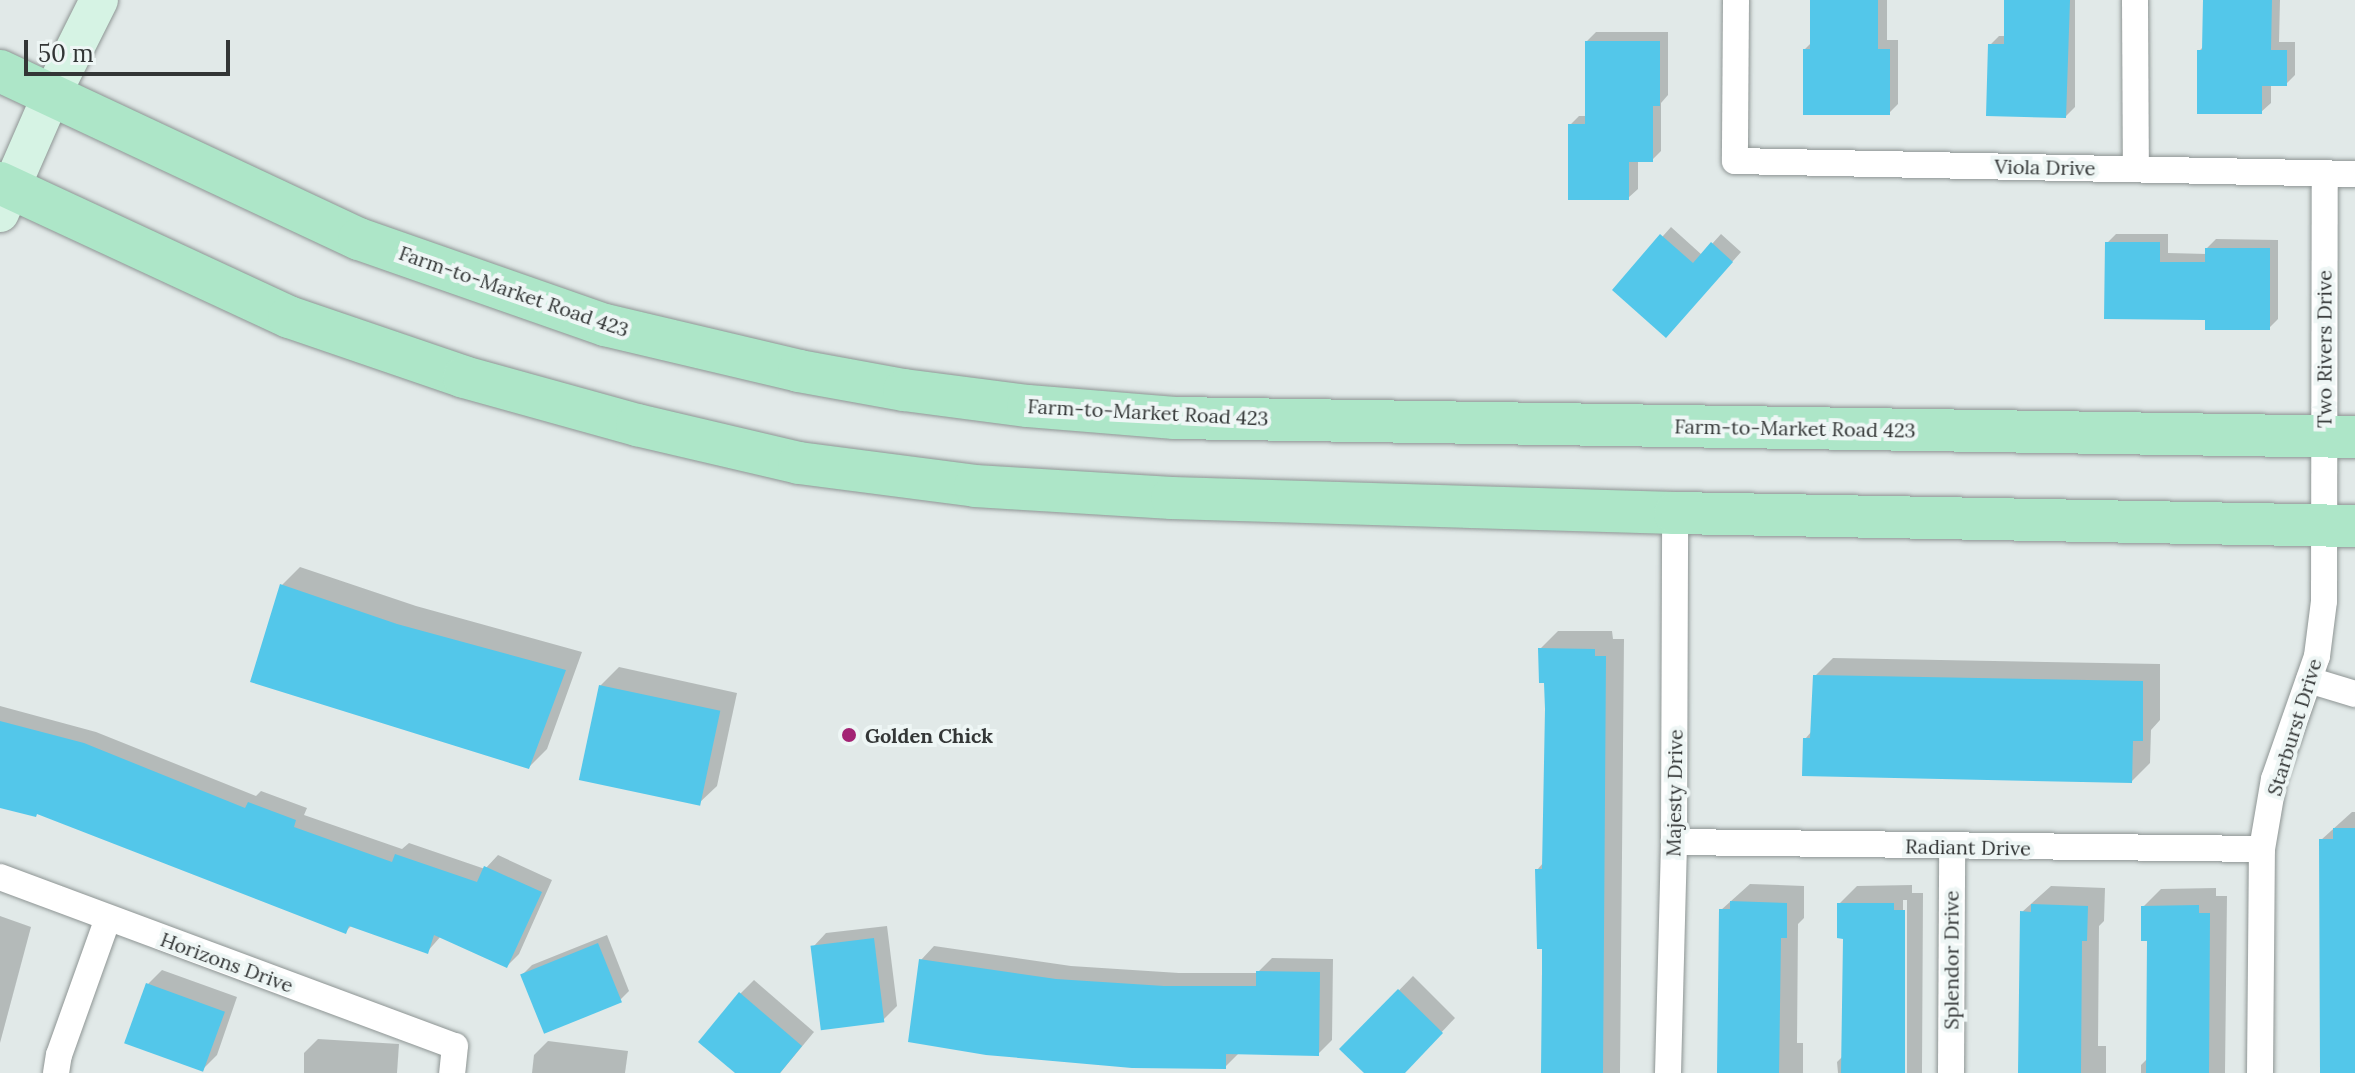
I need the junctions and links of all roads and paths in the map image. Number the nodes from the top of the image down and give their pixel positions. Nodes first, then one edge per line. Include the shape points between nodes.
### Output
1 (99, 0) edge
2 (1736, 0) edge
3 (2135, 0) edge
4 (0, 71) edge
5 (51, 96) junction
6 (2136, 169) junction
7 (2325, 173) junction
8 (2355, 174) edge
9 (4, 194) edge
10 (2339, 437) edge
11 (1675, 513) junction
12 (2340, 526) edge
13 (2309, 680) junction
14 (2355, 694) edge
15 (1674, 842) junction
16 (1952, 848) junction
17 (2262, 849) junction
18 (0, 877) edge
19 (108, 918) junction
20 (56, 1073) edge
21 (452, 1073) edge
22 (1668, 1073) edge
23 (1951, 1073) edge
24 (2260, 1073) edge

1 - 5 main road
2 - 6 street, Viola Drive via 1735,161
3 - 6 street
4 - 5 main road, Farm-to-Market Road 423
5 - 9 main road
5 - 10 main road, Farm-to-Market Road 423 via 359,239 605,325 904,390 1175,418
6 - 7 street, Viola Drive
7 - 8 street, Viola Drive
7 - 10 street, Two Rivers Drive
9 - 11 main road via 289,317 464,377 799,463 975,486 1172,498
10 - 12 street, Two Rivers Drive
11 - 12 main road
11 - 15 street, Majesty Drive
12 - 13 street, Starburst Drive
13 - 14 street
13 - 17 street, Starburst Drive via 2274,779
15 - 16 street, Radiant Drive
15 - 22 street, Majesty Drive
16 - 17 street, Radiant Drive
16 - 23 street, Splendor Drive
17 - 24 street, Starburst Drive
18 - 19 street, Horizons Drive
19 - 20 street
19 - 21 street, Horizons Drive via 455,1046

